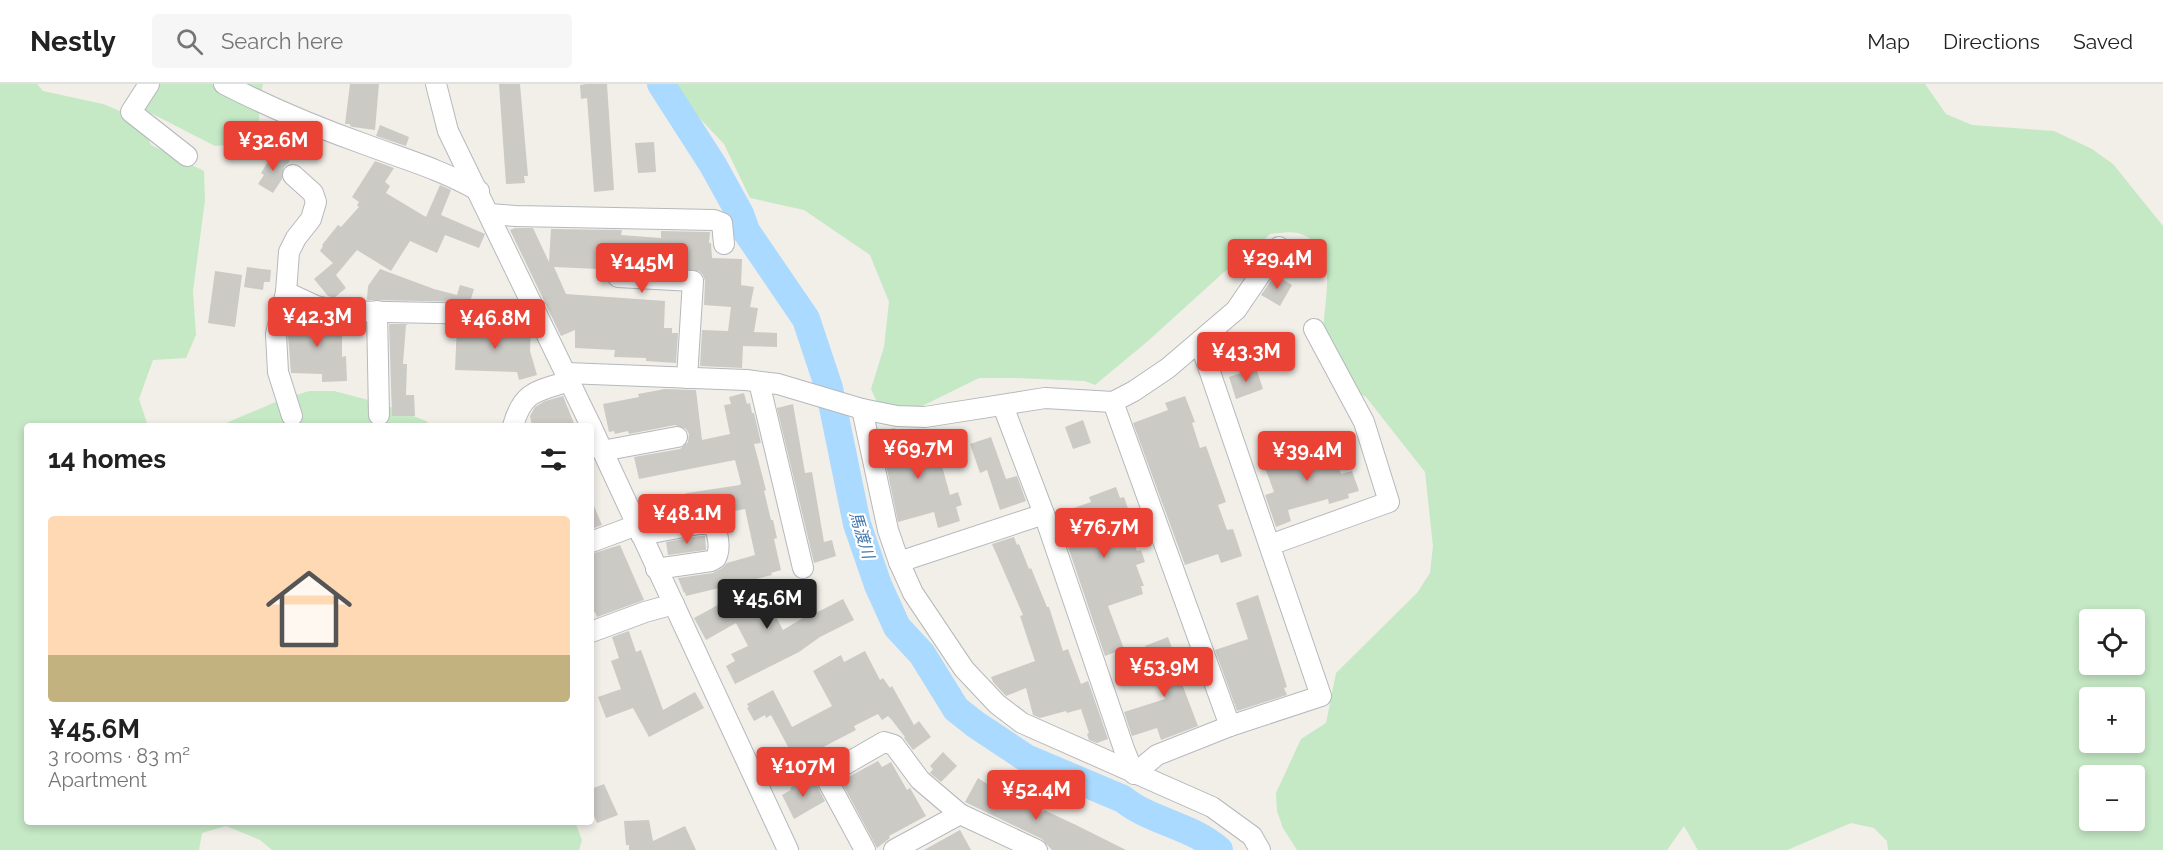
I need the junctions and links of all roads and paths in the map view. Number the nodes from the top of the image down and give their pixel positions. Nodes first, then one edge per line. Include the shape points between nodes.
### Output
1 (149, 84) edge
2 (224, 84) edge
3 (436, 84) edge
4 (187, 156) dead end
5 (293, 175) dead end
6 (479, 191) junction
7 (489, 214) junction
8 (724, 244) dead end
9 (1279, 247) dead end
10 (618, 277) dead end
11 (286, 292) junction
12 (377, 311) junction
13 (537, 315) junction
14 (1314, 329) dead end
15 (1200, 343) junction
16 (568, 377) junction
17 (687, 378) junction
18 (759, 382) junction
19 (1113, 402) junction
20 (1003, 406) junction
21 (862, 408) junction
22 (292, 416) dead end
23 (379, 416) dead end
24 (514, 423) edge
25 (590, 423) edge
26 (594, 433) edge
27 (677, 437) dead end
28 (602, 451) junction
29 (1044, 514) junction
30 (639, 530) junction
31 (594, 541) edge
32 (1270, 544) junction
33 (899, 562) junction
34 (803, 568) dead end
35 (656, 569) junction
36 (674, 604) junction
37 (594, 631) edge
38 (1230, 726) junction
39 (1134, 774) junction
40 (960, 814) junction
41 (788, 850) edge
42 (865, 850) edge
43 (894, 850) edge
44 (1037, 850) edge
45 (1260, 850) edge

1 - 4 street via 131,112
2 - 6 street via 310,124 424,164
3 - 6 street via 448,131
5 - 11 street via 313,193 316,202 311,219 289,252
6 - 7 street
7 - 8 street via 714,220 722,223
7 - 13 street
9 - 15 street via 1236,310
10 - 17 street via 693,281
11 - 12 street via 329,309
11 - 22 street via 276,334 276,357 280,384
12 - 13 street
12 - 23 street
13 - 16 street
14 - 32 street via 1364,422 1389,501
15 - 19 street
15 - 32 street
16 - 17 street
16 - 24 street via 524,400
16 - 25 street
17 - 18 street
18 - 21 street
18 - 34 street
19 - 20 street via 1045,398
19 - 38 street
20 - 21 street via 925,417
20 - 29 street
21 - 33 street via 888,530
26 - 28 street
27 - 28 street
28 - 30 street
29 - 33 street
29 - 39 street
30 - 31 street
30 - 35 street
30 - 35 street via 699,524 715,527 719,546 716,558
32 - 38 street via 1321,696
33 - 39 street via 913,593 964,669 997,704 1022,723
35 - 36 street
36 - 37 street
36 - 41 street
38 - 39 street via 1157,755
39 - 45 street via 1212,807 1252,836
40 - 42 street via 920,780 894,745 884,742 825,776
40 - 43 street
40 - 44 street

